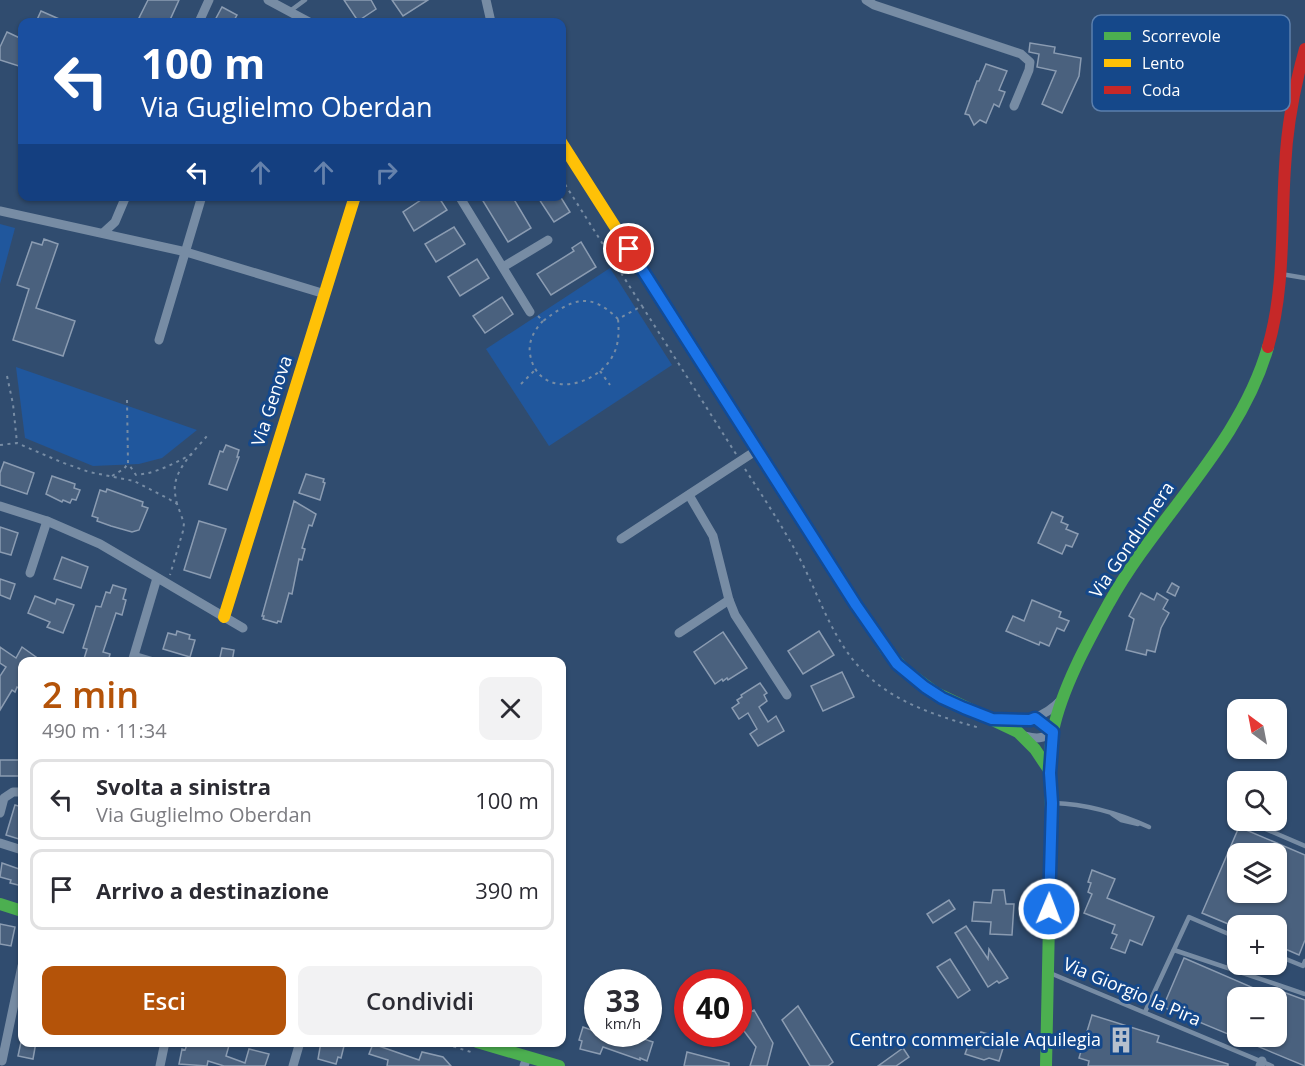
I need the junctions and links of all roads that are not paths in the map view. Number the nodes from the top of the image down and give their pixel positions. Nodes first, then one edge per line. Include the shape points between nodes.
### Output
1 (209, 0) edge
2 (268, 0) edge
3 (305, 0) edge
4 (486, 0) edge
5 (866, 0) edge
6 (289, 12) junction
7 (201, 18) edge
8 (301, 18) edge
9 (490, 18) edge
10 (1305, 50) edge
11 (1290, 102) edge
12 (1014, 106) dead end
13 (1289, 111) edge
14 (566, 150) edge
15 (124, 201) edge
16 (201, 201) edge
17 (353, 201) edge
18 (462, 201) edge
19 (0, 211) edge
20 (103, 233) junction
21 (548, 240) dead end
22 (186, 252) junction
23 (503, 267) junction
24 (1281, 274) junction
25 (1305, 278) edge
26 (325, 294) junction
27 (530, 312) road end
28 (159, 340) dead end
29 (757, 450) junction
30 (689, 495) junction
31 (0, 506) edge
32 (48, 521) junction
33 (621, 539) dead end
34 (30, 573) dead end
35 (157, 578) junction
36 (729, 600) junction
37 (224, 617) junction
38 (243, 628) dead end
39 (679, 633) dead end
40 (133, 657) edge
41 (787, 694) dead end
42 (1064, 698) junction
43 (1035, 718) junction
44 (989, 725) junction
45 (1053, 732) junction
46 (1022, 735) junction
47 (1050, 773) junction
48 (18, 792) edge
49 (1052, 803) junction
50 (0, 813) edge
51 (1110, 813) junction
52 (1270, 831) edge
53 (1288, 839) junction
54 (0, 843) edge
55 (1286, 843) edge
56 (1305, 846) edge
57 (18, 849) edge
58 (0, 904) edge
59 (18, 910) edge
60 (1227, 934) edge
61 (1174, 950) junction
62 (1287, 959) edge
63 (1305, 961) edge
64 (1227, 967) edge
65 (1047, 972) junction
66 (1250, 975) edge
67 (18, 985) edge
68 (1305, 994) edge
69 (1145, 1012) junction
70 (164, 1047) edge
71 (299, 1047) edge
72 (490, 1047) edge
73 (2, 1061) dead end
74 (525, 1061) edge
75 (1261, 1064) edge
76 (160, 1066) edge
77 (293, 1066) edge
78 (560, 1066) edge
79 (1046, 1066) edge
80 (1272, 1066) edge

1 - 7 street
2 - 6 street
3 - 6 lane
4 - 9 street
5 - 12 street via 1021,54 1030,62 1029,70
6 - 8 street
10 - 11 street, Via Gondulmera
13 - 24 street, Via Gondulmera
14 - 29 street
15 - 20 street via 115,222
16 - 22 street
17 - 26 street, Via Genova
18 - 23 street
19 - 20 street
20 - 22 street
21 - 23 street
22 - 26 street
22 - 28 street
23 - 27 street
24 - 25 lane
24 - 42 street, Via Gondulmera via 1270,345 1252,393 1110,600
26 - 37 street, Via Genova
29 - 30 street
29 - 44 street via 897,664 942,698
30 - 33 street
30 - 36 street via 713,536
31 - 32 street
32 - 34 street
32 - 35 street via 100,544
35 - 37 street
35 - 40 street
36 - 39 street
36 - 41 street
37 - 38 street
42 - 43 street
42 - 45 street, Via Gondulmera
43 - 44 street
43 - 45 street
44 - 46 street
45 - 46 street via 1035,739
45 - 47 street, Via Gondulmera
46 - 47 street
47 - 49 street, Via Gondulmera
48 - 50 street via 4,798
49 - 51 lane via 1070,803
49 - 65 street, Via Gondulmera
51 - 51 lane via 1121,820 1149,827 1123,815
52 - 53 lane
53 - 55 lane
53 - 56 lane
54 - 57 street
58 - 59 street
60 - 61 lane via 1188,918
61 - 64 lane
61 - 69 lane
62 - 63 lane via 1303,966
65 - 69 lane, Via Giorgio la Pira
65 - 79 street, Via Gondulmera
66 - 68 lane
67 - 73 street
69 - 75 lane, Via Giorgio la Pira
70 - 76 street
71 - 77 street
72 - 74 street
74 - 78 street
75 - 80 lane, Via Giorgio la Pira

